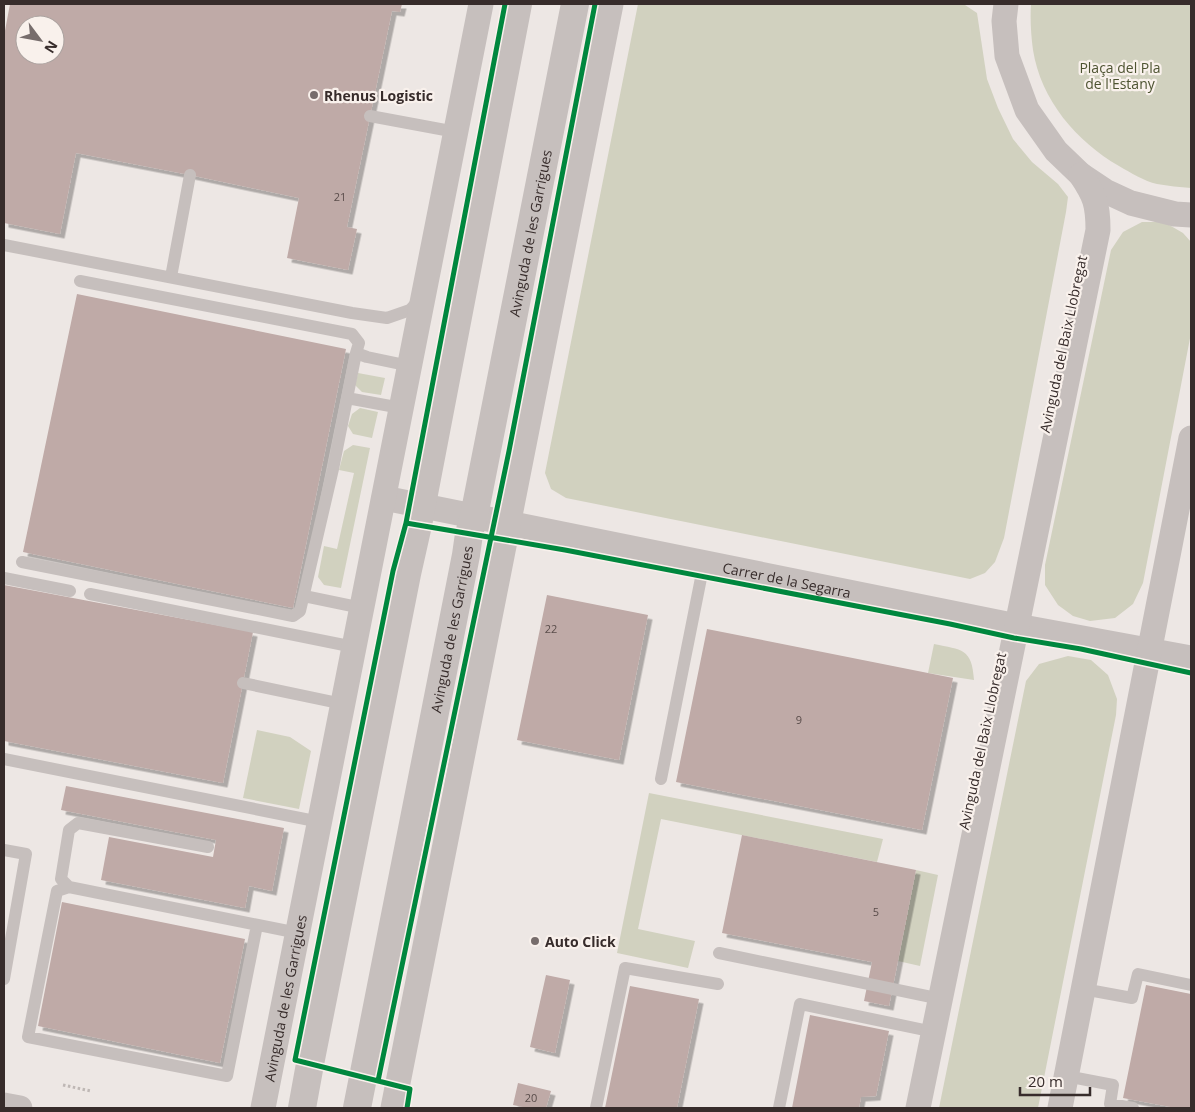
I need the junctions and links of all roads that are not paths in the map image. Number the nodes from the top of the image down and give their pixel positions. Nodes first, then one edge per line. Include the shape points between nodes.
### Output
1 (481, 4) edge
2 (518, 4) edge
3 (575, 4) edge
4 (611, 4) edge
5 (1006, 4) edge
6 (370, 116) dead end
7 (456, 132) junction
8 (190, 175) dead end
9 (1081, 175) junction
10 (1191, 215) edge
11 (4, 245) edge
12 (171, 278) junction
13 (80, 280) dead end
14 (424, 295) junction
15 (356, 353) junction
16 (410, 366) junction
17 (347, 398) junction
18 (401, 408) junction
19 (1191, 438) edge
20 (384, 498) junction
21 (421, 506) junction
22 (474, 516) junction
23 (508, 523) junction
24 (22, 562) dead end
25 (704, 563) junction
26 (4, 578) edge
27 (70, 591) dead end
28 (90, 594) dead end
29 (304, 596) junction
30 (362, 608) junction
31 (1017, 626) junction
32 (354, 647) junction
33 (1150, 650) junction
34 (1191, 658) edge
35 (243, 683) dead end
36 (343, 704) junction
37 (4, 759) edge
38 (661, 779) dead end
39 (320, 822) junction
40 (208, 848) dead end
41 (4, 850) edge
42 (69, 887) junction
43 (258, 925) junction
44 (298, 933) junction
45 (719, 952) dead end
46 (4, 979) edge
47 (718, 984) dead end
48 (1191, 985) edge
49 (1083, 989) junction
50 (941, 999) junction
51 (934, 1032) junction
52 (1066, 1076) junction
53 (4, 1105) edge
54 (20, 1108) edge
55 (263, 1108) edge
56 (302, 1108) edge
57 (357, 1108) edge
58 (393, 1108) edge
59 (596, 1108) edge
60 (779, 1108) edge
61 (918, 1108) edge
62 (1060, 1108) edge
63 (1133, 1108) edge

1 - 7 street, Avinguda de les Garrigues
2 - 21 street
3 - 22 street, Avinguda de les Garrigues
4 - 23 street
5 - 9 street via 1007,56 1027,110 1056,151
6 - 7 lane
7 - 14 street, Avinguda de les Garrigues
8 - 12 lane
9 - 10 street via 1131,203
9 - 31 street, Avinguda del Baix Llobregat via 1092,192 1098,211 1098,230
11 - 12 lane
12 - 14 lane via 387,318 410,310
13 - 15 lane via 352,334 359,343
14 - 16 street, Avinguda de les Garrigues
15 - 16 lane
15 - 17 lane
16 - 18 street, Avinguda de les Garrigues
17 - 18 lane
17 - 29 lane
18 - 20 street, Avinguda de les Garrigues
19 - 33 street
20 - 21 street, Carrer de la Segarra
20 - 30 street, Avinguda de les Garrigues
21 - 22 street, Carrer de la Segarra
21 - 56 street
22 - 23 street, Carrer de la Segarra
22 - 57 street, Avinguda de les Garrigues
23 - 25 street, Carrer de la Segarra
23 - 58 street
24 - 29 lane via 293,616 300,611
25 - 31 street, Carrer de la Segarra
25 - 38 lane
26 - 27 lane
28 - 32 lane
29 - 30 lane
30 - 32 street, Avinguda de les Garrigues
31 - 33 street, Carrer de la Segarra
31 - 50 street, Avinguda del Baix Llobregat
32 - 36 street, Avinguda de les Garrigues
33 - 34 street, Carrer de la Segarra
33 - 49 street
35 - 36 lane
36 - 39 street, Avinguda de les Garrigues
37 - 39 lane
39 - 44 street, Avinguda de les Garrigues
40 - 42 lane via 78,823 69,830 61,879
41 - 46 lane via 26,854
42 - 43 lane
42 - 43 lane via 57,891 28,1037 227,1076
43 - 44 lane
44 - 55 street, Avinguda de les Garrigues
45 - 50 lane
47 - 59 lane via 625,968
48 - 49 lane via 1138,974 1132,998
49 - 52 street
50 - 51 street, Avinguda del Baix Llobregat
51 - 60 lane via 800,1004
51 - 61 street, Avinguda del Baix Llobregat
52 - 62 street
52 - 63 lane via 1113,1086 1110,1104
53 - 54 street

